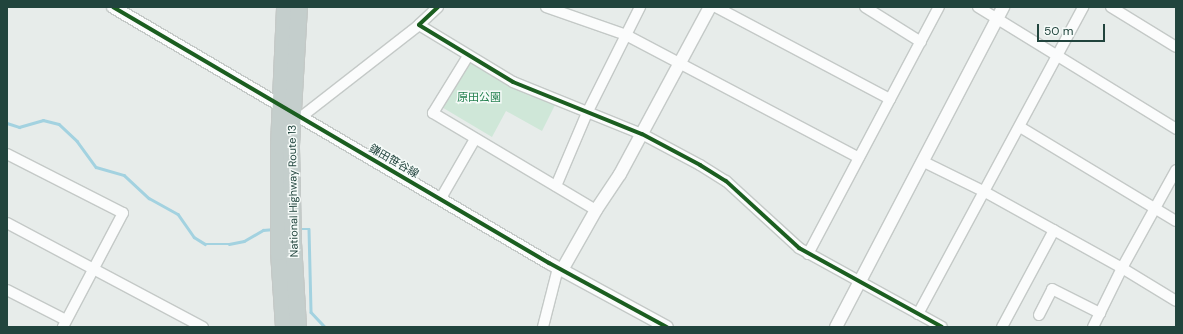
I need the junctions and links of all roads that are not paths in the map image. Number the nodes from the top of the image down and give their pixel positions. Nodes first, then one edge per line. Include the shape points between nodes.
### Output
1 (113, 7) edge
2 (285, 7) edge
3 (299, 7) edge
4 (438, 7) edge
5 (546, 7) edge
6 (640, 7) edge
7 (710, 7) edge
8 (716, 7) edge
9 (865, 7) edge
10 (939, 7) edge
11 (978, 7) edge
12 (1004, 7) edge
13 (1083, 7) edge
14 (1111, 7) edge
15 (997, 19) junction
16 (420, 25) junction
17 (626, 35) junction
18 (921, 42) junction
19 (1176, 47) edge
20 (1057, 55) junction
21 (468, 56) junction
22 (680, 63) junction
23 (890, 99) junction
24 (291, 111) junction
25 (587, 113) junction
26 (1020, 127) junction
27 (1176, 129) edge
28 (642, 134) junction
29 (475, 138) junction
30 (7, 154) edge
31 (859, 158) junction
32 (924, 162) junction
33 (1176, 170) edge
34 (556, 186) junction
35 (985, 192) junction
36 (441, 198) junction
37 (1155, 209) junction
38 (596, 210) junction
39 (1176, 221) edge
40 (7, 223) edge
41 (1054, 230) junction
42 (808, 254) junction
43 (94, 268) junction
44 (1122, 268) junction
45 (560, 269) junction
46 (860, 283) junction
47 (7, 290) edge
48 (1176, 301) edge
49 (1100, 313) junction
50 (918, 314) junction
51 (1039, 314) dead end
52 (65, 323) edge
53 (1097, 325) edge
54 (203, 327) edge
55 (284, 327) edge
56 (298, 327) edge
57 (543, 327) edge
58 (667, 327) edge
59 (836, 327) edge
60 (942, 327) edge
61 (1002, 327) edge

1 - 24 street, 鎌田笹谷線
2 - 24 highway, National Highway Route 13
3 - 24 highway, National Highway Route 13
4 - 16 street
5 - 17 street
6 - 17 street
7 - 22 street
8 - 23 street
9 - 18 street
10 - 18 street
11 - 15 street
12 - 15 street
13 - 20 street
14 - 19 street
15 - 20 street
15 - 32 street
16 - 21 street
16 - 24 street
17 - 22 street
17 - 25 street
18 - 23 street
20 - 26 street
20 - 27 street
21 - 25 street via 513,82
21 - 29 street via 433,113
22 - 28 street
22 - 31 street
23 - 31 street
24 - 36 street, 鎌田笹谷線
24 - 55 highway, National Highway Route 13 via 280,252
24 - 56 highway, National Highway Route 13 via 292,244
25 - 28 street
25 - 34 street
26 - 35 street
26 - 37 street
28 - 38 street
28 - 42 street via 726,181
29 - 34 street
29 - 36 street
30 - 43 street via 123,213
31 - 42 street
32 - 35 street
32 - 46 street
33 - 37 street
34 - 38 street
35 - 41 street
35 - 50 street
36 - 45 street, 鎌田笹谷線
37 - 39 street
37 - 44 street
38 - 45 street
40 - 43 street
41 - 44 street
41 - 61 street
42 - 46 street
43 - 52 street
43 - 54 street
44 - 48 street
44 - 49 street
45 - 57 street
45 - 58 street, 鎌田笹谷線
46 - 50 street
46 - 59 street
47 - 52 street
49 - 51 street via 1052,289
49 - 53 street
50 - 60 street

